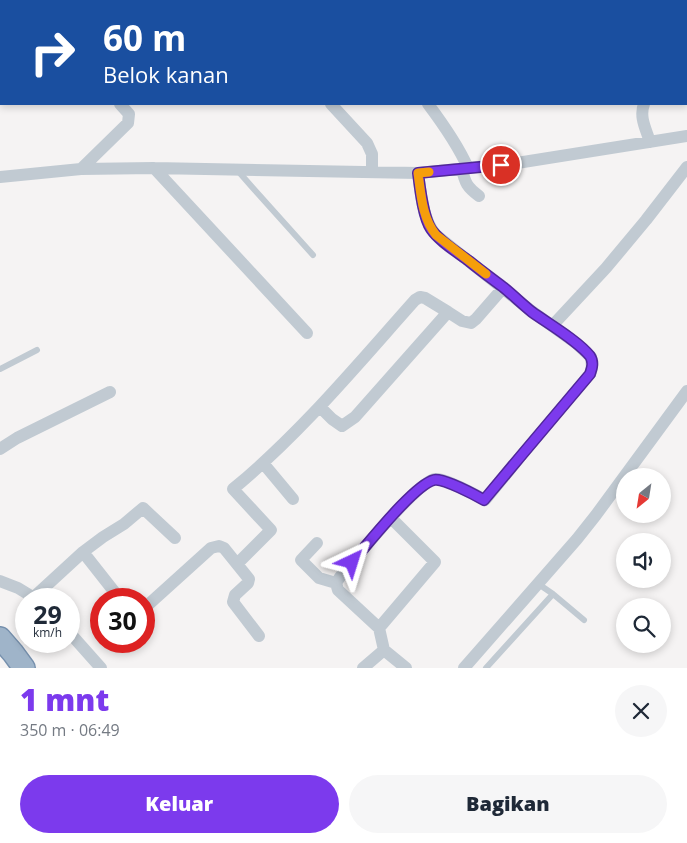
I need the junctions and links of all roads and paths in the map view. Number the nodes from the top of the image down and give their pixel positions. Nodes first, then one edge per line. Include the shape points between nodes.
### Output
1 (121, 105) edge
2 (332, 105) edge
3 (429, 105) edge
4 (644, 105) edge
5 (687, 136) edge
6 (650, 142) junction
7 (687, 166) edge
8 (154, 168) junction
9 (465, 168) junction
10 (81, 169) junction
11 (238, 170) junction
12 (372, 172) junction
13 (418, 173) junction
14 (0, 177) edge
15 (479, 196) dead end
16 (313, 255) dead end
17 (504, 288) junction
18 (448, 312) junction
19 (552, 326) junction
20 (306, 334) dead end
21 (37, 350) dead end
22 (0, 369) edge
23 (687, 390) edge
24 (110, 392) dead end
25 (320, 406) junction
26 (0, 449) edge
27 (263, 463) junction
28 (293, 499) dead end
29 (391, 518) junction
30 (175, 538) dead end
31 (317, 543) dead end
32 (83, 552) junction
33 (238, 564) junction
34 (0, 580) edge
35 (537, 583) junction
36 (336, 584) junction
37 (18, 588) edge
38 (45, 588) edge
39 (111, 588) edge
40 (553, 594) junction
41 (155, 599) edge
42 (584, 620) dead end
43 (379, 628) junction
44 (260, 636) dead end
45 (0, 638) edge
46 (80, 644) edge
47 (384, 650) junction
48 (24, 668) edge
49 (101, 668) edge
50 (363, 668) edge
51 (406, 668) edge
52 (464, 668) edge
53 (486, 668) edge

1 - 10 street via 129,114 128,123
2 - 12 street via 367,143 372,154
3 - 9 street via 464,157
4 - 6 street via 642,119
5 - 6 street
6 - 9 street via 518,164
7 - 19 street via 606,268
8 - 10 street
8 - 11 street
8 - 20 street
9 - 13 street
9 - 15 street via 465,182
10 - 14 street
11 - 12 street
11 - 16 lane
12 - 13 street
13 - 17 street via 430,227
17 - 18 street via 471,323
17 - 19 street
18 - 25 street via 425,298 415,300
18 - 25 street via 348,423 342,426 337,423
19 - 29 street via 591,358 590,374 484,500 436,479 408,499
21 - 22 lane
23 - 35 street via 596,515
24 - 26 street
25 - 27 street
27 - 28 street
27 - 33 street via 233,489 271,530
29 - 36 street
29 - 43 street via 435,562
30 - 32 street via 143,508
31 - 36 street via 301,560 320,578
32 - 38 street
32 - 39 street
33 - 41 street via 224,548 211,548
33 - 44 street via 249,578 248,583 234,595 233,602
34 - 37 street
35 - 40 lane
35 - 52 street
36 - 43 street via 338,590
40 - 42 lane
40 - 53 lane
43 - 47 street
45 - 48 highway
46 - 49 street
47 - 50 street
47 - 51 street

